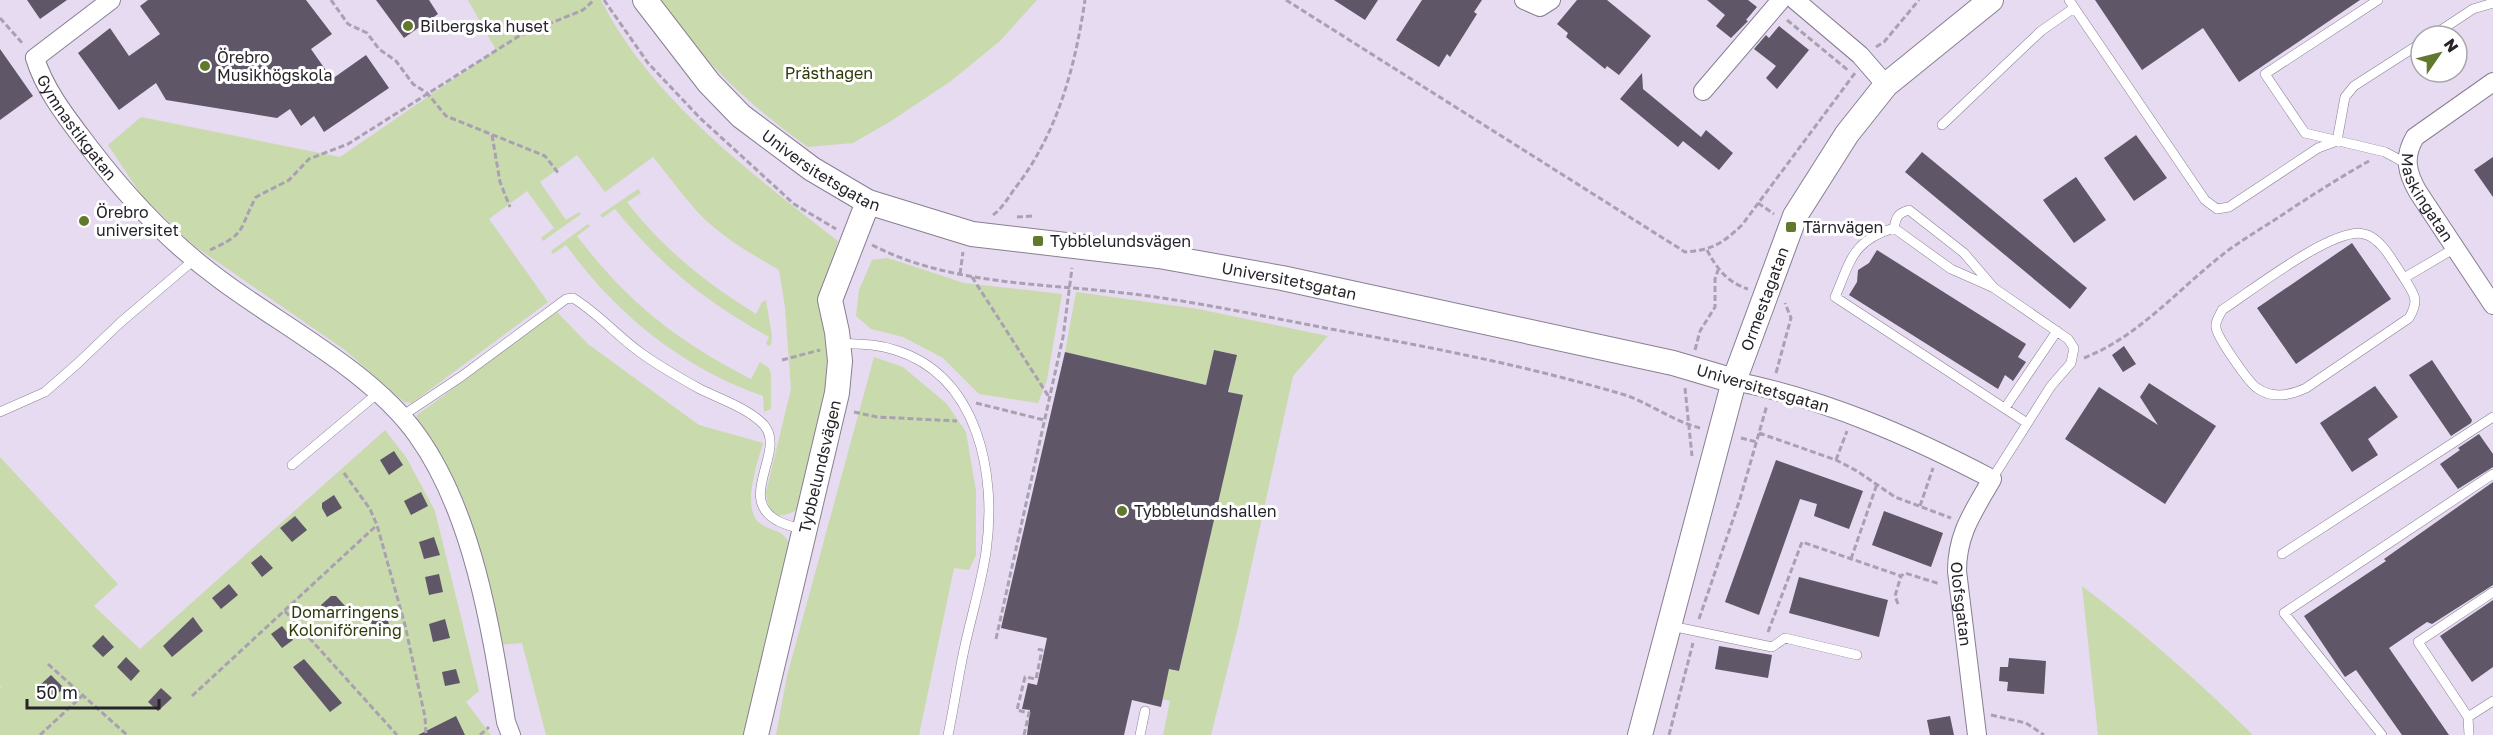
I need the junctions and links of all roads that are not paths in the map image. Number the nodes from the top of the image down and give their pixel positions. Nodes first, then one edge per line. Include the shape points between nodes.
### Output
1 (111, 0) edge
2 (645, 0) edge
3 (1524, 0) edge
4 (1551, 0) edge
5 (1795, 0) edge
6 (1992, 0) edge
7 (2378, 0) edge
8 (2493, 3) edge
9 (1777, 4) edge
10 (2072, 4) edge
11 (2450, 24) edge
12 (2409, 51) edge
13 (2493, 82) edge
14 (1887, 85) junction
15 (1703, 91) dead end
16 (1942, 125) dead end
17 (2337, 141) junction
18 (2407, 164) junction
19 (868, 202) junction
20 (1894, 228) junction
21 (2455, 248) junction
22 (195, 259) junction
23 (2404, 278) junction
24 (1994, 288) junction
25 (2493, 305) edge
26 (2057, 331) junction
27 (838, 343) junction
28 (1734, 381) junction
29 (378, 393) junction
30 (2005, 408) junction
31 (0, 412) edge
32 (402, 416) junction
33 (2493, 417) edge
34 (2027, 423) junction
35 (292, 465) dead end
36 (2493, 474) edge
37 (1992, 479) junction
38 (806, 531) junction
39 (2282, 554) dead end
40 (2493, 592) edge
41 (1668, 625) junction
42 (1857, 655) dead end
43 (2493, 700) edge
44 (1145, 711) dead end
45 (2469, 717) junction
46 (511, 735) edge
47 (756, 735) edge
48 (948, 735) edge
49 (1140, 735) edge
50 (1640, 735) edge
51 (1977, 735) edge
52 (2382, 735) edge
53 (2469, 735) edge

1 - 22 street, Gymnastikgatan via 35,58 57,103 105,168
2 - 19 street, Universitetsgatan via 709,83 741,116 812,169
3 - 4 street via 1540,7
5 - 14 street via 1860,55
6 - 14 street, Ormestagatan
7 - 17 lane via 2265,74 2304,133
8 - 11 lane via 2473,9
9 - 15 street
10 - 16 lane
10 - 17 lane via 2205,200 2217,209 2229,207 2318,148
12 - 17 lane via 2354,86 2345,97
13 - 18 street, Maskingatan via 2415,137
14 - 28 street, Ormestagatan via 1847,134 1795,216
17 - 18 lane via 2385,152
18 - 21 street, Maskingatan via 2418,192
19 - 27 street, Tybbelundsvägen via 865,246 830,300
19 - 28 street, Universitetsgatan via 968,232 1159,256 1282,278
20 - 24 lane via 1951,269
20 - 24 lane via 1899,213 1909,210 1964,253
20 - 30 lane via 1873,234 1856,249 1835,297
21 - 23 lane
21 - 25 street, Maskingatan
22 - 29 street, Gymnastikgatan
22 - 31 lane via 45,392
23 - 23 lane via 2378,241 2364,233 2348,234 2326,242 2222,310 2215,324 2218,337 2256,388 2271,394 2292,394 2409,318 2416,307 2415,295
24 - 26 lane
26 - 30 lane
26 - 34 lane via 2074,348 2071,363
27 - 38 street, Tybbelundsvägen via 837,393
27 - 48 lane via 881,346 912,357 940,376 960,398 974,423 984,456 988,526 983,567
28 - 37 street, Universitetsgatan via 1771,388 1853,415
28 - 41 street, Ormestagatan
29 - 32 street, Gymnastikgatan
29 - 35 lane
30 - 34 lane
32 - 38 lane via 566,298 573,297 639,352 763,425 770,434 771,445 760,484 765,511 777,521
32 - 46 street, Gymnastikgatan via 432,456 463,523
33 - 39 lane
34 - 37 lane
36 - 52 lane via 2284,613
37 - 51 street, Olofsgatan via 1966,524 1957,554
38 - 47 street, Tybbelundsvägen
40 - 45 lane via 2418,642
41 - 42 lane via 1772,647 1785,638
41 - 50 street, Ormestagatan
43 - 45 lane
44 - 49 lane
45 - 53 lane

